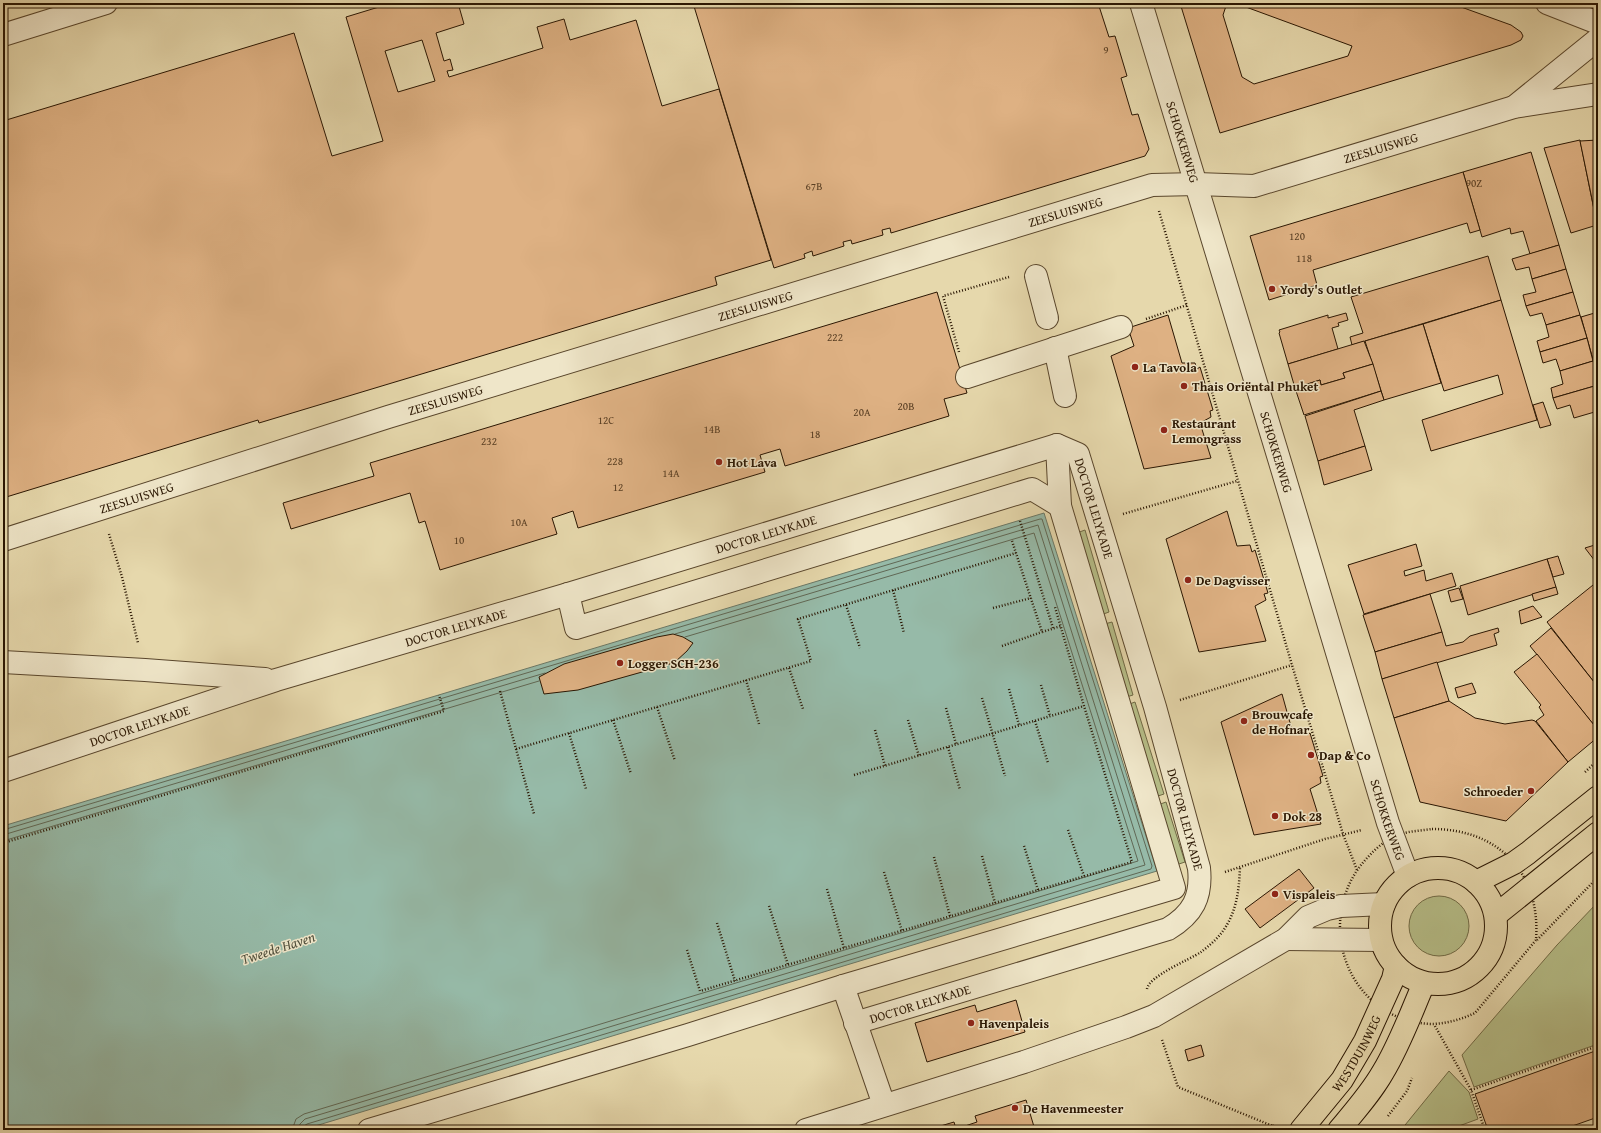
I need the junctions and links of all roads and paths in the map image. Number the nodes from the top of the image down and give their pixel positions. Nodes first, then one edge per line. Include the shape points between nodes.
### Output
1 (106, 3) edge
2 (1141, 3) edge
3 (1547, 3) edge
4 (1598, 23) edge
5 (3, 34) edge
6 (1598, 38) edge
7 (1598, 94) edge
8 (1514, 107) junction
9 (1196, 184) junction
10 (1152, 185) junction
11 (1014, 275) dead end
12 (1036, 276) dead end
13 (1187, 305) junction
14 (1166, 312) dead end
15 (1047, 318) dead end
16 (1122, 327) dead end
17 (1055, 348) junction
18 (966, 350) dead end
19 (967, 377) dead end
20 (1065, 396) dead end
21 (1057, 445) junction
22 (1237, 480) junction
23 (1012, 495) junction
24 (1060, 506) junction
25 (101, 508) junction
26 (1128, 512) dead end
27 (3, 540) edge
28 (1012, 541) dead end
29 (1016, 553) junction
30 (893, 590) junction
31 (568, 594) junction
32 (1031, 598) junction
33 (846, 605) junction
34 (1055, 607) dead end
35 (993, 608) dead end
36 (1061, 626) junction
37 (1053, 628) junction
38 (1042, 632) junction
39 (904, 633) dead end
40 (1002, 646) dead end
41 (860, 648) dead end
42 (3, 662) edge
43 (1292, 665) junction
44 (789, 668) junction
45 (145, 670) junction
46 (276, 680) junction
47 (746, 680) junction
48 (1041, 685) dead end
49 (1009, 689) dead end
50 (500, 691) dead end
51 (439, 695) dead end
52 (982, 698) dead end
53 (1185, 699) dead end
54 (1084, 706) junction
55 (657, 707) junction
56 (946, 708) dead end
57 (803, 709) dead end
58 (1050, 716) junction
59 (613, 720) junction
60 (908, 720) dead end
61 (1035, 721) junction
62 (759, 724) dead end
63 (1019, 726) junction
64 (875, 730) dead end
65 (569, 733) junction
66 (993, 733) junction
67 (956, 744) junction
68 (948, 747) junction
69 (516, 749) junction
70 (919, 756) junction
71 (674, 761) dead end
72 (1048, 763) dead end
73 (885, 766) junction
74 (3, 771) edge
75 (631, 774) dead end
76 (854, 775) dead end
77 (1005, 776) dead end
78 (586, 789) dead end
79 (960, 790) dead end
80 (1598, 797) edge
81 (534, 814) dead end
82 (1068, 830) dead end
83 (1390, 830) junction
84 (1419, 831) dead end
85 (1598, 833) edge
86 (1343, 834) junction
87 (3, 843) edge
88 (1024, 846) dead end
89 (982, 856) dead end
90 (934, 857) dead end
91 (1514, 863) junction
92 (1240, 867) junction
93 (1231, 870) dead end
94 (1357, 870) junction
95 (884, 872) dead end
96 (1084, 876) junction
97 (1408, 876) junction
98 (1597, 878) edge
99 (1476, 882) junction
100 (1529, 888) junction
101 (827, 889) dead end
102 (1038, 890) junction
103 (995, 903) junction
104 (1384, 904) junction
105 (768, 906) dead end
106 (1341, 906) junction
107 (1496, 915) junction
108 (950, 916) junction
109 (717, 923) dead end
110 (902, 931) junction
111 (1286, 939) junction
112 (1340, 940) junction
113 (1380, 940) junction
114 (1536, 940) junction
115 (844, 948) junction
116 (687, 950) dead end
117 (788, 965) junction
118 (1396, 966) junction
119 (1154, 979) dead end
120 (735, 981) junction
121 (1424, 983) junction
122 (843, 986) junction
123 (1381, 1008) junction
124 (1408, 1020) junction
125 (855, 1023) junction
126 (1434, 1024) junction
127 (1598, 1046) edge
128 (1170, 1062) dead end
129 (1471, 1090) junction
130 (884, 1105) junction
131 (1485, 1129) edge
132 (369, 1130) edge
133 (806, 1130) edge
134 (1278, 1130) edge
135 (1301, 1130) edge
136 (1339, 1130) edge
137 (1480, 1130) edge

1 - 5 street
2 - 9 street, SCHOKKERWEG
3 - 4 street
6 - 8 street, ZEESLUISWEG
7 - 8 street, ZEESLUISWEG
8 - 9 street, ZEESLUISWEG via 1254,186
9 - 10 street, ZEESLUISWEG
9 - 83 street, SCHOKKERWEG
10 - 13 path
10 - 25 street, ZEESLUISWEG via 388,417
11 - 18 path via 943,296 959,352
12 - 15 street
13 - 14 path
13 - 22 path
16 - 17 street
17 - 19 street
17 - 20 street
21 - 24 street
21 - 31 street, DOCTOR LELYKADE
21 - 125 street, DOCTOR LELYKADE via 1078,454 1155,707 1199,868 1198,895 1192,909 1180,922 1168,929
22 - 26 path
22 - 43 path
23 - 24 street via 1032,489
23 - 31 street via 576,628
23 - 37 path
24 - 122 street via 1174,888
25 - 27 street, ZEESLUISWEG
25 - 45 path via 122,577
28 - 29 path
29 - 30 path
29 - 32 path
30 - 33 path
30 - 39 path
31 - 46 street, DOCTOR LELYKADE
32 - 35 path
32 - 38 path
33 - 41 path
33 - 44 path via 798,619 811,661
34 - 36 path
36 - 37 path
36 - 54 path
37 - 38 path
38 - 40 path
42 - 45 street, DOCTOR LELYKADE
43 - 53 path
43 - 86 path
44 - 47 path
44 - 57 path
45 - 46 street, DOCTOR LELYKADE
46 - 74 street, DOCTOR LELYKADE
47 - 55 path
47 - 62 path
48 - 58 path
49 - 63 path
50 - 69 path
51 - 87 path via 444,710
52 - 66 path
54 - 58 path
54 - 96 path via 1132,862
55 - 59 path
55 - 71 path
56 - 67 path
58 - 61 path
59 - 65 path
59 - 75 path
60 - 70 path
61 - 63 path
61 - 72 path
63 - 66 path
64 - 73 path
65 - 69 path
65 - 78 path
66 - 67 path
66 - 77 path
67 - 68 path
68 - 70 path
68 - 79 path
69 - 81 path
70 - 73 path
73 - 76 path
80 - 91 main road
82 - 96 path
83 - 86 path
83 - 94 path via 1380,846
83 - 97 street, SCHOKKERWEG
84 - 91 path via 1445,829 1470,833 1494,845
85 - 100 main road
86 - 92 path
86 - 94 path
88 - 102 path
89 - 103 path
90 - 108 path
91 - 99 main road
91 - 100 path
92 - 93 path
92 - 119 path via 1238,896 1232,916 1223,931 1201,952
94 - 106 path
95 - 110 path
96 - 102 path
97 - 99 main road via 1435,868 1458,871
97 - 104 main road via 1396,886
98 - 114 path
99 - 107 main road via 1490,899
100 - 107 main road
100 - 114 path via 1536,913
101 - 115 path
102 - 103 path
103 - 108 path
104 - 106 street
104 - 113 main road
105 - 117 path
106 - 111 street via 1308,917
107 - 121 main road via 1494,945 1476,970 1447,984
108 - 110 path
109 - 120 path
110 - 115 path
111 - 112 street
111 - 130 street via 1154,1016 1126,1028
112 - 113 street
112 - 123 path via 1346,965 1352,976 1369,998
113 - 118 main road
114 - 126 path via 1475,1013 1462,1019
115 - 117 path
116 - 120 path via 700,991
117 - 120 path
118 - 121 main road via 1404,974
118 - 123 main road, WESTDUINWEG
121 - 124 main road
122 - 125 street
122 - 132 street
123 - 124 path
123 - 135 main road, WESTDUINWEG via 1342,1080
124 - 126 path
124 - 136 main road via 1384,1071 1367,1097
125 - 130 street
126 - 129 path
127 - 129 path
128 - 134 path via 1178,1087
129 - 131 path
130 - 133 street
131 - 137 path

